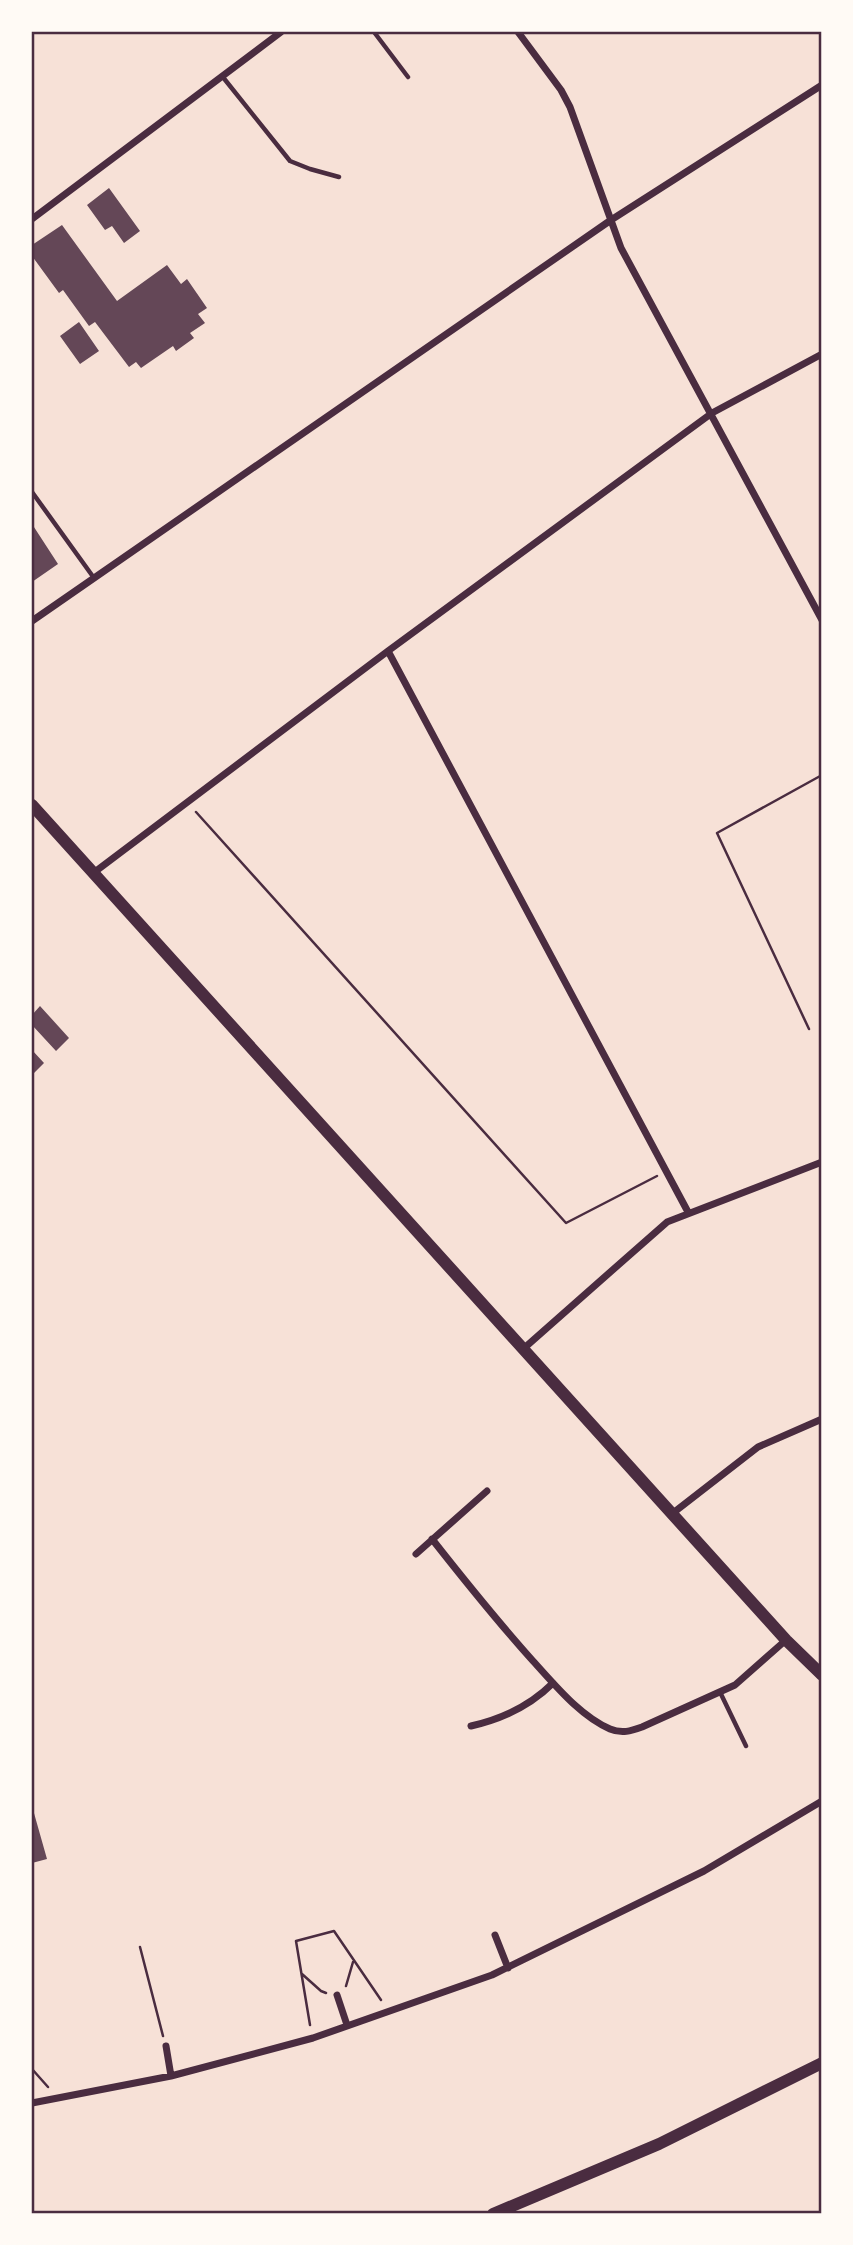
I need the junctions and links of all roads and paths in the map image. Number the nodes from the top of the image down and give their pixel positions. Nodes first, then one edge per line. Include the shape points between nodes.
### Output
1 (281, 32) edge
2 (374, 32) edge
3 (518, 32) edge
4 (222, 76) junction
5 (408, 77) dead end
6 (821, 85) edge
7 (339, 177) dead end
8 (32, 219) edge
9 (611, 220) junction
10 (821, 354) edge
11 (712, 413) junction
12 (32, 492) edge
13 (94, 579) junction
14 (821, 620) edge
15 (32, 621) edge
16 (388, 651) junction
17 (821, 775) edge
18 (187, 802) junction
19 (32, 805) edge
20 (92, 874) junction
21 (809, 1029) dead end
22 (821, 1162) edge
23 (666, 1171) junction
24 (688, 1212) junction
25 (523, 1349) junction
26 (821, 1419) edge
27 (487, 1492) dead end
28 (673, 1513) junction
29 (432, 1539) junction
30 (416, 1554) dead end
31 (786, 1640) junction
32 (821, 1675) edge
33 (553, 1683) junction
34 (720, 1692) junction
35 (495, 1721) junction
36 (471, 1726) dead end
37 (498, 1730) dead end
38 (746, 1746) dead end
39 (821, 1801) edge
40 (495, 1935) dead end
41 (140, 1947) dead end
42 (508, 1968) junction
43 (337, 1995) dead end
44 (388, 2011) junction
45 (347, 2025) junction
46 (313, 2038) junction
47 (166, 2046) joint
48 (821, 2063) edge
49 (32, 2068) edge
50 (171, 2076) junction
51 (52, 2099) junction
52 (32, 2103) edge
53 (493, 2214) edge

1 - 4 street
2 - 5 lane
3 - 9 street via 570,107
4 - 7 lane via 290,161
4 - 8 street
6 - 9 street
9 - 11 street via 621,248
9 - 13 street
10 - 11 street
11 - 14 street
11 - 16 street
12 - 13 lane
13 - 15 street
16 - 18 street
16 - 23 street
17 - 21 path via 717,833
18 - 20 street
18 - 23 path via 566,1223
19 - 20 street
20 - 25 street
22 - 24 street
23 - 24 street
24 - 25 street via 667,1222
25 - 28 street
26 - 28 street via 758,1447
27 - 29 street
28 - 31 street
29 - 30 street
29 - 33 street
31 - 32 street
31 - 34 street via 741,1680
33 - 34 street via 599,1723 626,1732
33 - 35 street via 540,1696
34 - 38 lane
35 - 36 street
35 - 37 street
39 - 42 street via 704,1871
40 - 42 street
41 - 47 path
42 - 44 street
43 - 45 street
44 - 45 street
44 - 46 path via 334,1931 296,1941
45 - 46 street
46 - 50 street
47 - 50 street
48 - 53 street via 659,2144
49 - 51 path
50 - 51 street
51 - 52 street

